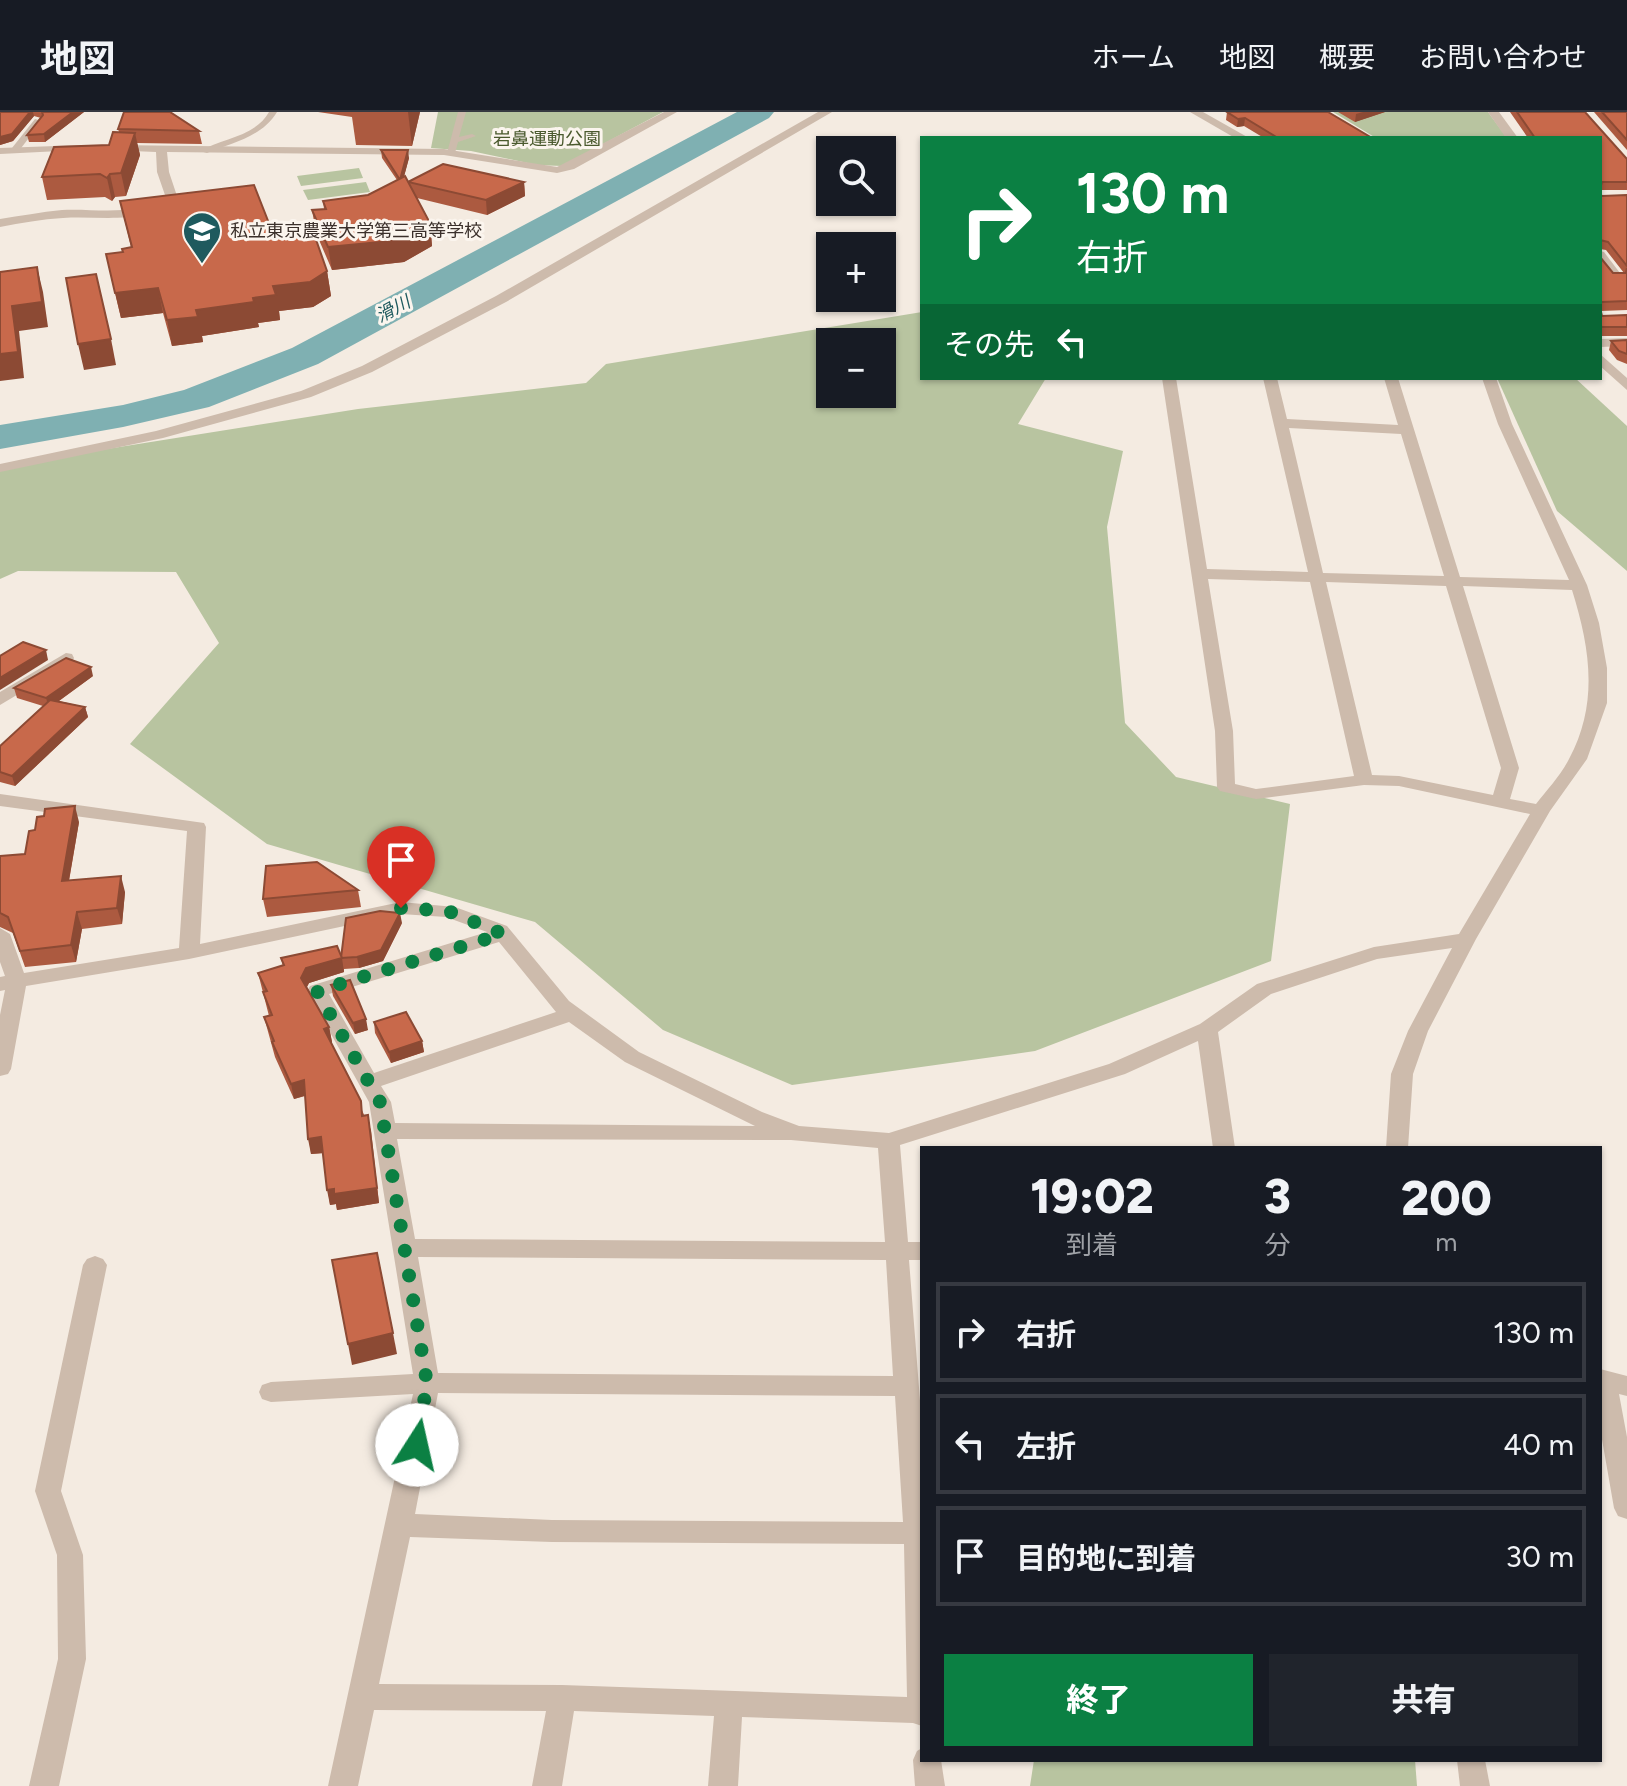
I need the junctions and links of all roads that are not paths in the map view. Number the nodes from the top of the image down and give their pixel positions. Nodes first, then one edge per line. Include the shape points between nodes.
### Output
1 (273, 112) edge
2 (462, 112) edge
3 (672, 112) edge
4 (827, 112) edge
5 (1195, 112) edge
6 (1493, 112) edge
7 (1230, 114) edge
8 (1206, 118) junction
9 (38, 121) edge
10 (472, 136) dead end
11 (1239, 136) edge
12 (1511, 136) edge
13 (453, 147) junction
14 (15, 150) junction
15 (161, 150) junction
16 (0, 151) edge
17 (204, 151) junction
18 (0, 223) edge
19 (1602, 257) edge
20 (1622, 277) edge
21 (1602, 278) edge
22 (1627, 342) edge
23 (1602, 343) edge
24 (1602, 360) edge
25 (1169, 380) edge
26 (1270, 380) edge
27 (1392, 380) edge
28 (1490, 380) edge
29 (1627, 386) edge
30 (1281, 423) junction
31 (1406, 430) junction
32 (0, 468) edge
33 (1198, 574) junction
34 (1319, 577) junction
35 (1454, 582) junction
36 (1579, 585) junction
37 (66, 658) edge
38 (0, 700) edge
39 (1364, 780) junction
40 (0, 800) edge
41 (1500, 802) junction
42 (1541, 811) junction
43 (0, 934) edge
44 (503, 934) junction
45 (1466, 939) junction
46 (189, 953) junction
47 (8, 982) edge
48 (573, 1013) junction
49 (1207, 1029) junction
50 (0, 1069) edge
51 (369, 1082) junction
52 (385, 1131) junction
53 (797, 1134) junction
54 (889, 1141) junction
55 (1224, 1146) edge
56 (1397, 1146) edge
57 (404, 1248) junction
58 (910, 1251) edge
59 (95, 1265) dead end
60 (1610, 1382) edge
61 (427, 1383) junction
62 (907, 1386) junction
63 (271, 1392) dead end
64 (1627, 1508) edge
65 (400, 1525) junction
66 (917, 1533) junction
67 (920, 1640) edge
68 (363, 1697) junction
69 (562, 1698) junction
70 (729, 1703) junction
71 (920, 1712) edge
72 (927, 1762) edge
73 (1471, 1762) edge
74 (44, 1786) edge
75 (343, 1786) edge
76 (547, 1786) edge
77 (723, 1786) edge
78 (930, 1786) edge
79 (1475, 1786) edge

1 - 17 lane via 261,127
2 - 13 lane
3 - 13 street via 563,170
4 - 32 street via 501,299 330,384 158,435
5 - 8 street
6 - 12 street
7 - 8 street
8 - 11 street
9 - 14 lane
10 - 13 lane
13 - 17 street
14 - 15 street
14 - 16 street
15 - 17 street
15 - 18 street via 171,196 159,205
19 - 20 street
20 - 21 street
22 - 23 street
24 - 29 street
25 - 33 street
26 - 30 street
27 - 31 street
28 - 36 street
30 - 31 street
30 - 34 street
31 - 35 street
33 - 34 street
33 - 39 street via 1224,731 1226,787 1256,794
34 - 35 street
34 - 39 street
35 - 36 street
35 - 41 street via 1510,768
36 - 42 street via 1599,668 1598,703 1578,759
37 - 38 street
39 - 41 street via 1399,781
40 - 46 street via 197,827
41 - 42 street
42 - 45 street
43 - 47 street
44 - 46 street via 448,911 401,908
44 - 48 street
44 - 51 street via 317,991
45 - 49 street via 1374,953 1264,989
45 - 56 street via 1402,1074
46 - 47 street
47 - 50 street
48 - 51 street
48 - 53 street via 632,1057
49 - 54 street via 1117,1069
49 - 55 street
51 - 52 street via 380,1102
52 - 53 street
52 - 57 street
53 - 54 street
54 - 58 street
57 - 58 street
57 - 61 street
58 - 62 street
59 - 74 street via 48,1491 70,1555 72,1659
60 - 64 street
61 - 62 street
61 - 63 street
61 - 65 street
62 - 66 street
65 - 66 street
65 - 68 street
66 - 67 street
68 - 69 street
68 - 75 street
69 - 70 street
69 - 76 street
70 - 71 street
70 - 77 street
72 - 78 street
73 - 79 street

